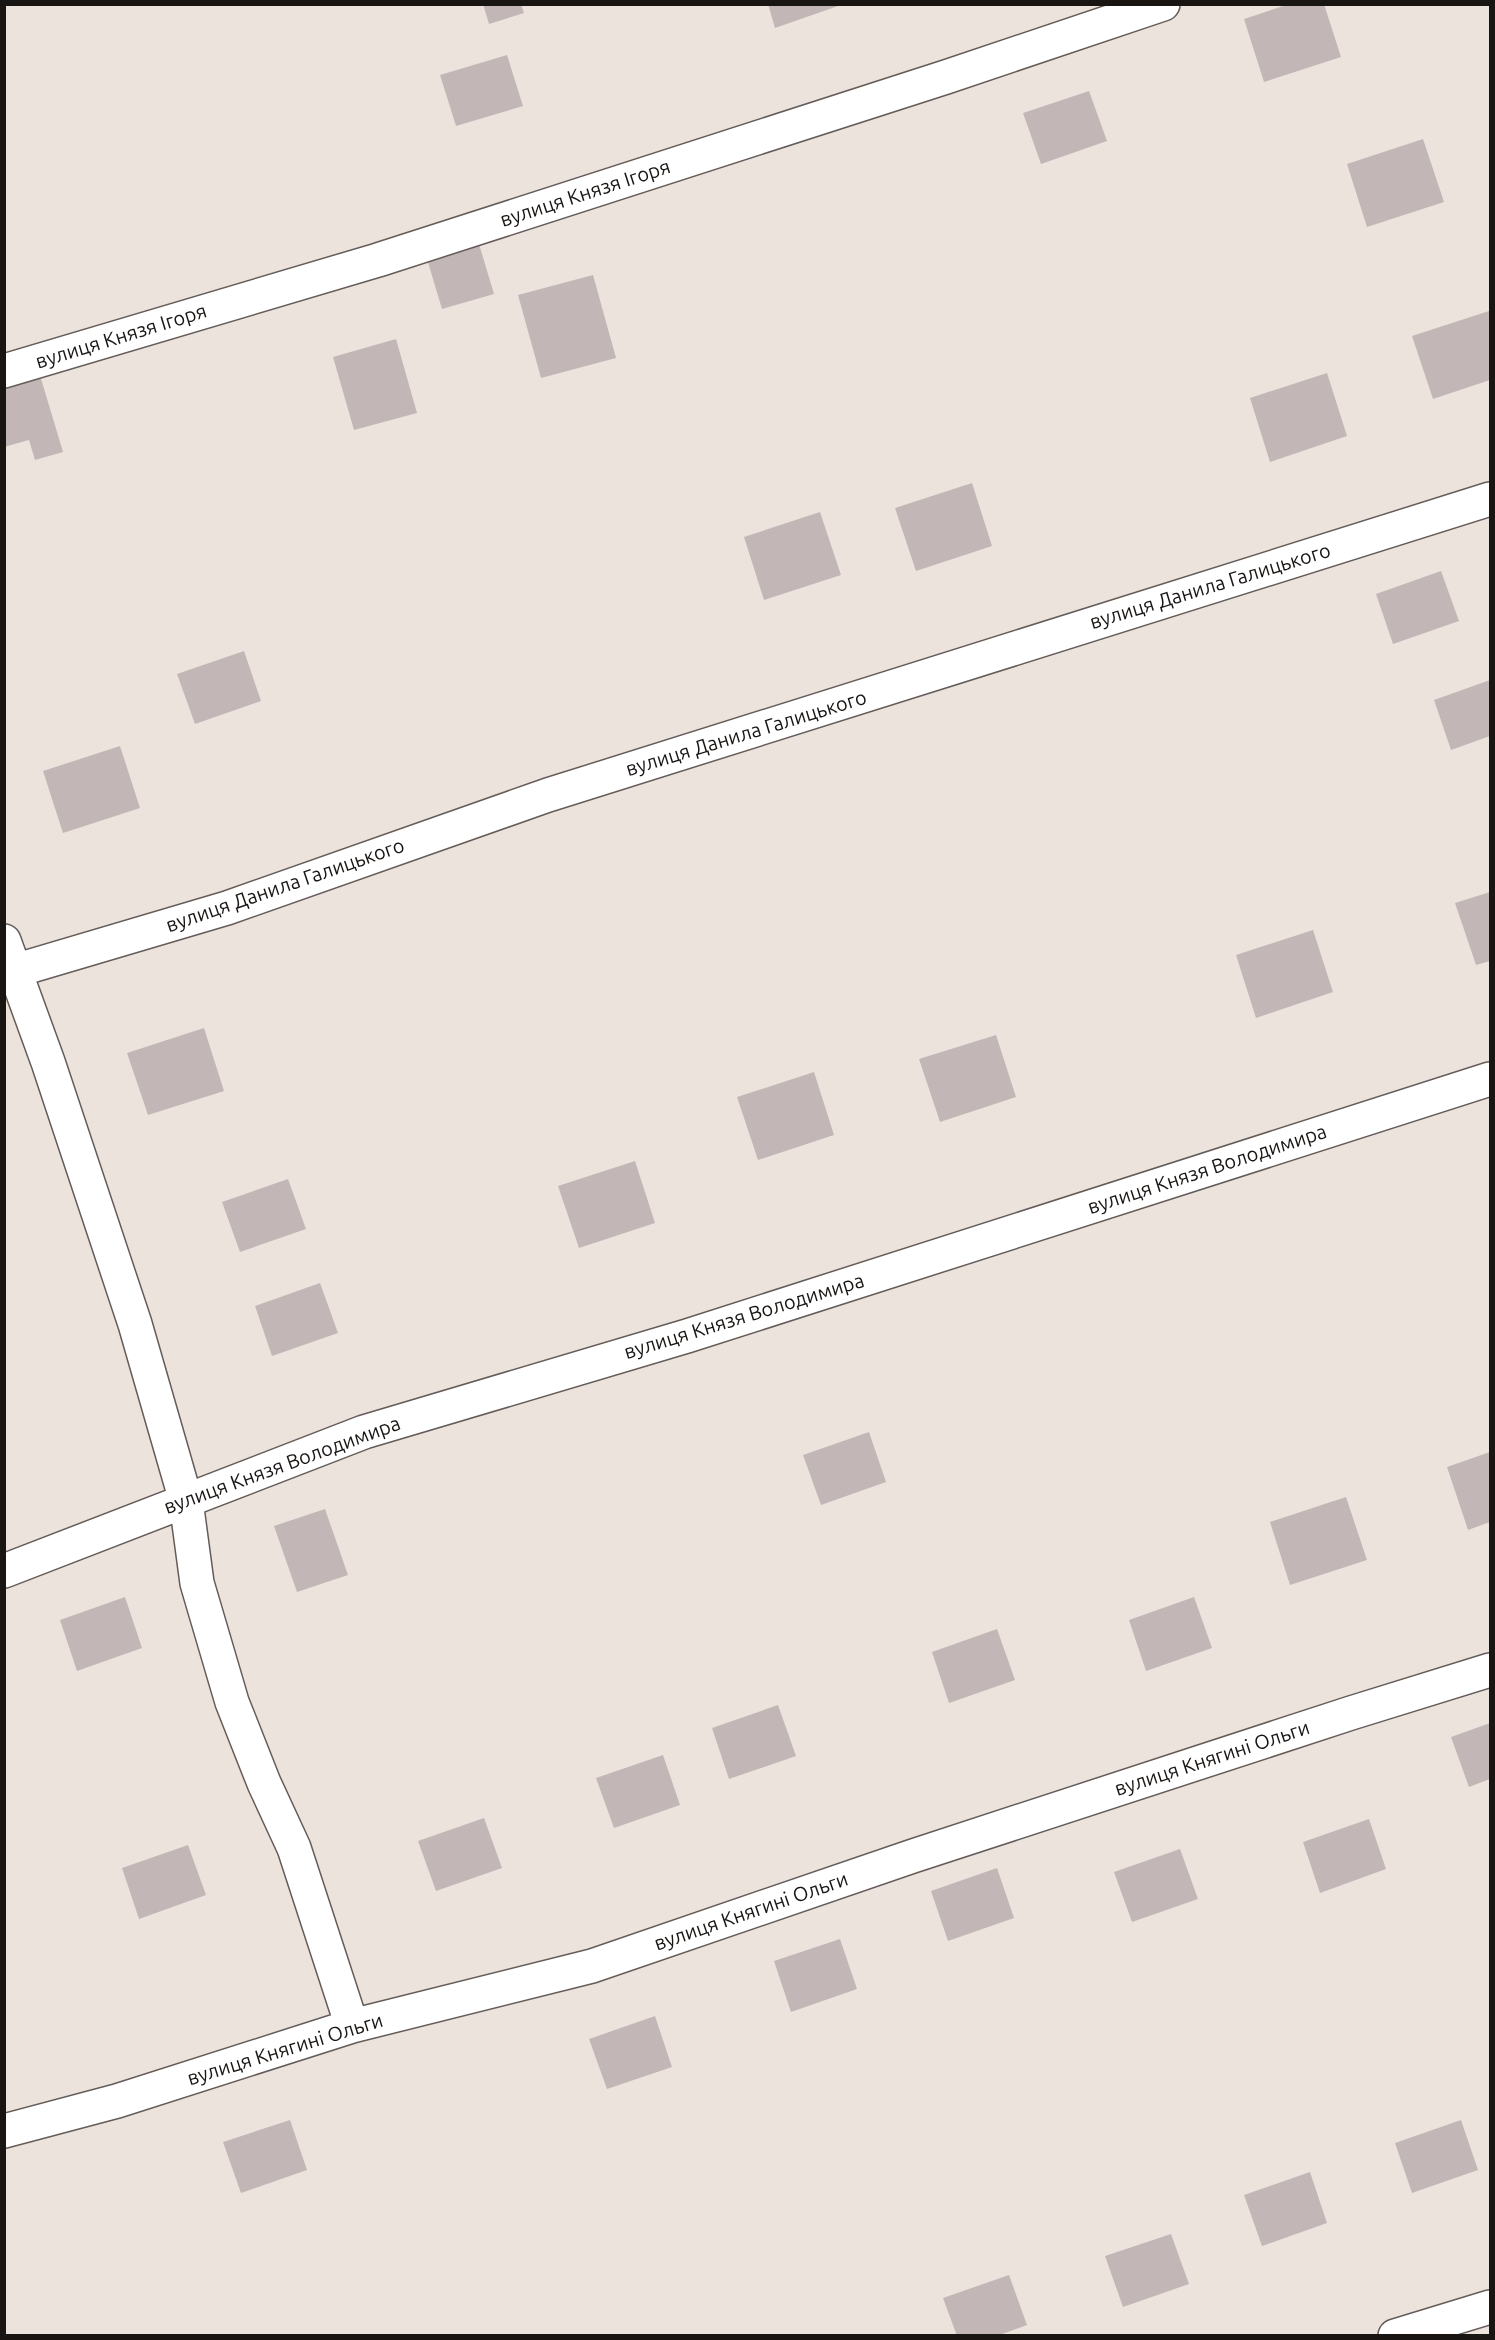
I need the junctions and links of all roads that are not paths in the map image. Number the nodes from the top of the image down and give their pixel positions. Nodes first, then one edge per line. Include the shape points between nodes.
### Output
1 (1163, 4) edge
2 (4, 371) edge
3 (1491, 499) edge
4 (8, 962) edge
5 (1491, 1079) edge
6 (186, 1501) junction
7 (4, 1571) edge
8 (1491, 1670) edge
9 (352, 2026) junction
10 (4, 2131) edge
11 (1491, 2307) edge
12 (1395, 2336) edge

1 - 2 street, вулиця Князя Ігоря via 389,256
3 - 4 street, вулиця Данила Галицького via 548,795 227,908
4 - 6 street via 48,1062 135,1324
5 - 6 street, вулиця Князя Володимира via 687,1336 364,1432
6 - 7 street, вулиця Князя Володимира
6 - 9 street via 197,1583 232,1702 294,1848
8 - 9 street, вулиця Княгині Ольги via 958,1841 592,1966
9 - 10 street, вулиця Княгині Ольги via 117,2101
11 - 12 street

